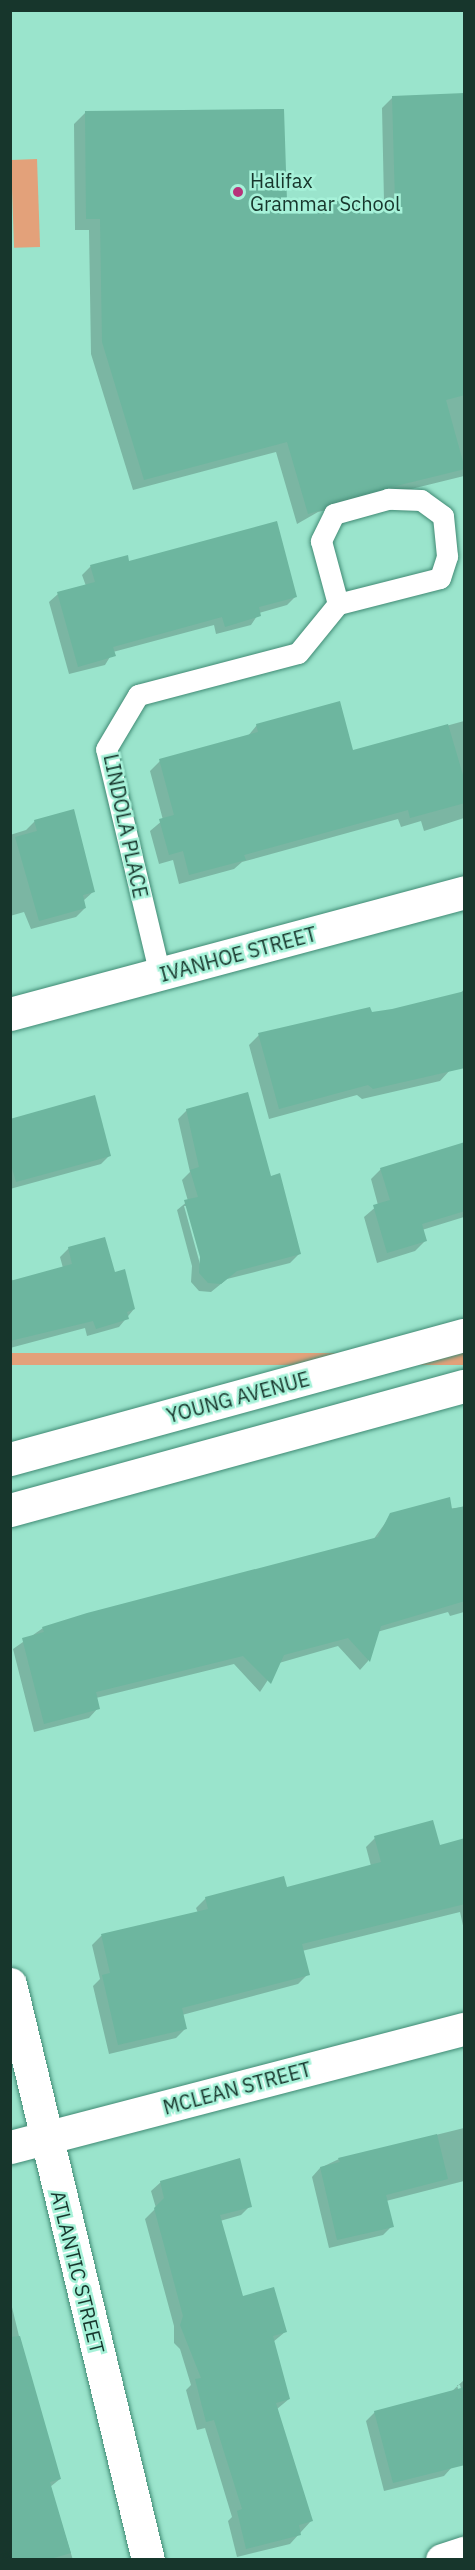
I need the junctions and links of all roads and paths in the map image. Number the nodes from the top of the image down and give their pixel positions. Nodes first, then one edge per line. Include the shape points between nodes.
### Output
1 (338, 604) junction
2 (465, 892) edge
3 (160, 975) junction
4 (10, 1014) edge
5 (465, 1335) edge
6 (465, 1386) edge
7 (10, 1459) edge
8 (10, 1510) edge
9 (10, 1984) edge
10 (465, 2029) edge
11 (45, 2137) junction
12 (10, 2147) edge
13 (465, 2553) edge
14 (148, 2559) edge
15 (442, 2559) edge

1 - 1 lane via 440,578 447,556 443,516 421,500 388,499 334,514 321,541
1 - 3 lane, LINDOLA PLACE via 298,653 138,695 106,749
2 - 3 street, IVANHOE STREET
3 - 4 street, IVANHOE STREET
5 - 7 street, YOUNG AVENUE
6 - 8 street
9 - 11 street, ATLANTIC STREET
10 - 11 street, MCLEAN STREET
11 - 12 street, MCLEAN STREET
11 - 14 street, ATLANTIC STREET
13 - 15 street

